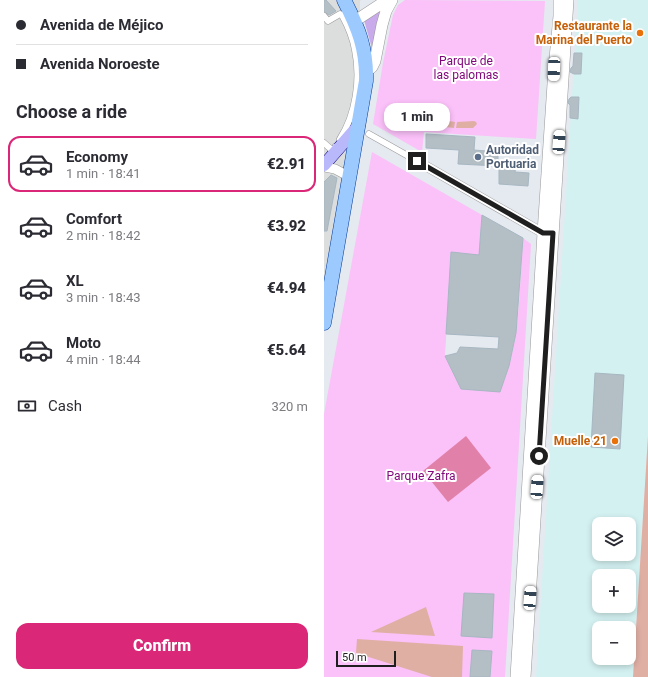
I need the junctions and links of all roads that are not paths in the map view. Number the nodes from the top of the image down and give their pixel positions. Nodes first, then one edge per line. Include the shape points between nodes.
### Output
1 (344, 0) edge
2 (387, 0) edge
3 (392, 0) edge
4 (559, 0) edge
5 (568, 0) edge
6 (324, 16) edge
7 (355, 21) junction
8 (366, 72) junction
9 (364, 129) junction
10 (324, 143) edge
11 (417, 161) joint
12 (324, 166) edge
13 (350, 177) junction
14 (548, 233) junction
15 (324, 323) edge
16 (516, 677) edge
17 (525, 677) edge

1 - 7 main road
2 - 7 street
3 - 8 street via 382,25 375,61
4 - 14 street
5 - 14 street
6 - 10 street via 328,21 342,15 349,28 357,68 353,113 346,129 333,151
7 - 8 main road via 364,48
8 - 9 main road
9 - 11 street
9 - 12 main road
9 - 13 main road
11 - 14 street
12 - 13 street
13 - 15 main road
14 - 16 street
14 - 17 street

